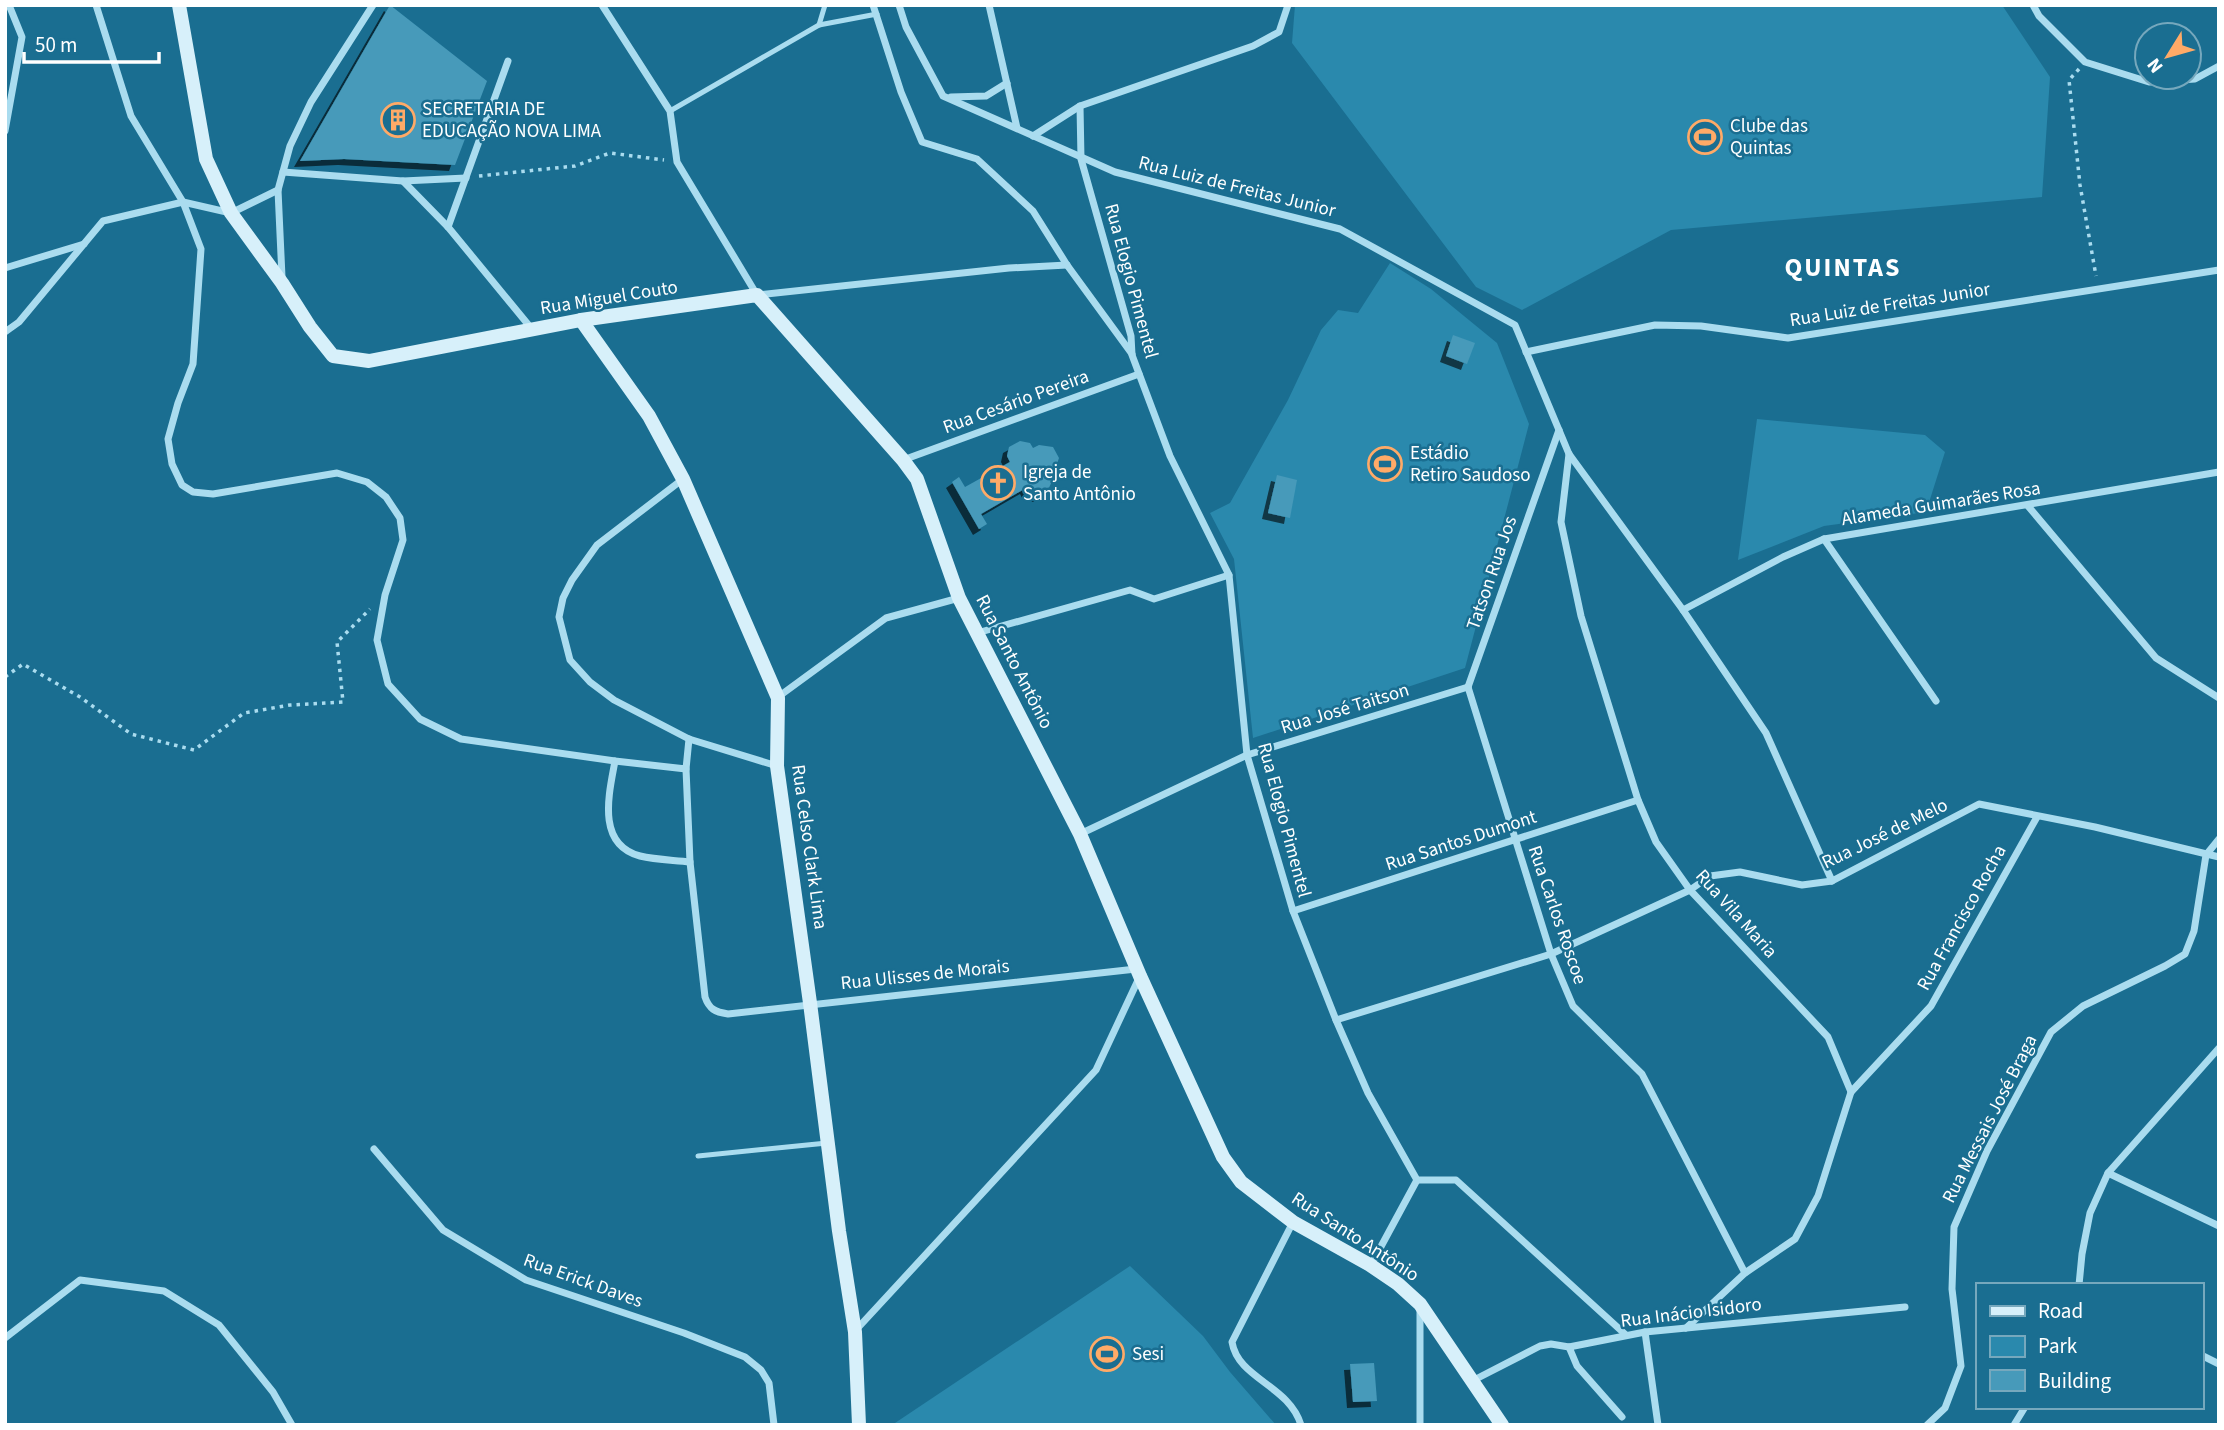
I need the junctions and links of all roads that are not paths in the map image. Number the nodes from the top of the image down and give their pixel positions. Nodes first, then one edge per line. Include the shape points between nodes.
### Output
1 (9, 5) edge
2 (96, 5) edge
3 (178, 5) edge
4 (373, 5) edge
5 (602, 5) edge
6 (825, 5) edge
7 (873, 5) edge
8 (899, 5) edge
9 (989, 5) edge
10 (1288, 5) edge
11 (2033, 5) edge
12 (877, 14) junction
13 (819, 25) junction
14 (508, 61) dead end
15 (2219, 66) edge
16 (1007, 83) junction
17 (943, 96) junction
18 (1080, 106) junction
19 (670, 111) junction
20 (1017, 128) junction
21 (5, 131) edge
22 (1033, 136) junction
23 (1081, 159) junction
24 (283, 172) junction
25 (466, 178) junction
26 (403, 181) junction
27 (278, 190) junction
28 (183, 202) junction
29 (231, 213) junction
30 (448, 227) junction
31 (85, 243) junction
32 (1067, 264) junction
33 (5, 268) edge
34 (2219, 270) edge
35 (282, 283) junction
36 (757, 295) junction
37 (580, 320) junction
38 (532, 329) junction
39 (5, 332) edge
40 (1526, 352) junction
41 (1132, 355) junction
42 (1139, 374) junction
43 (1559, 430) junction
44 (1569, 454) junction
45 (903, 460) junction
46 (2219, 472) edge
47 (683, 479) junction
48 (2028, 506) junction
49 (1824, 539) junction
50 (1229, 575) junction
51 (959, 598) junction
52 (1683, 610) junction
53 (977, 633) junction
54 (1468, 687) junction
55 (778, 698) junction
56 (2219, 698) edge
57 (1936, 701) dead end
58 (689, 739) junction
59 (1247, 755) junction
60 (615, 761) junction
61 (777, 766) junction
62 (686, 769) junction
63 (1638, 800) junction
64 (2037, 817) junction
65 (1080, 834) junction
66 (2219, 839) edge
67 (1515, 841) junction
68 (2206, 855) junction
69 (2219, 857) edge
70 (690, 862) junction
71 (1832, 881) junction
72 (1690, 890) junction
73 (1293, 911) junction
74 (1551, 954) junction
75 (1139, 972) junction
76 (810, 1003) junction
77 (1336, 1020) junction
78 (2219, 1048) edge
79 (1851, 1092) junction
80 (828, 1143) junction
81 (374, 1149) dead end
82 (698, 1156) dead end
83 (2108, 1173) junction
84 (1417, 1180) junction
85 (1293, 1222) junction
86 (2219, 1226) edge
87 (1370, 1265) junction
88 (1745, 1273) junction
89 (2079, 1283) edge
90 (1420, 1304) junction
91 (1905, 1307) dead end
92 (1686, 1328) junction
93 (855, 1332) junction
94 (1645, 1332) junction
95 (1626, 1335) junction
96 (5, 1338) edge
97 (1569, 1348) junction
98 (2203, 1356) edge
99 (2219, 1364) edge
100 (1471, 1382) junction
101 (2024, 1409) edge
102 (1622, 1417) dead end
103 (292, 1425) edge
104 (774, 1425) edge
105 (859, 1425) edge
106 (1301, 1425) edge
107 (1420, 1425) edge
108 (1502, 1425) edge
109 (1658, 1425) edge
110 (1927, 1425) edge
111 (2014, 1425) edge

1 - 21 street via 22,37
2 - 28 street via 131,116
3 - 29 street, Rua Miguel Couto via 206,159
4 - 24 street via 311,102
5 - 19 street, Rua Santo Antônio
6 - 13 lane
7 - 12 street
8 - 17 street
9 - 16 street
10 - 18 street via 1279,32 1253,46
11 - 15 street via 2085,62 2149,82 2195,79
12 - 13 lane
12 - 32 street via 922,142 977,159 1033,211
13 - 19 lane
14 - 25 street
16 - 17 street via 986,96
16 - 20 street
17 - 20 street, Rua Luiz de Freitas Junior
18 - 22 street
18 - 23 street, Rua Elogio Pimentel
19 - 36 street, Rua Santo Antônio via 677,162
20 - 22 street, Rua Luiz de Freitas Junior
22 - 23 street, Rua Luiz de Freitas Junior
23 - 40 street, Rua Luiz de Freitas Junior via 1115,172 1339,229 1515,325
23 - 41 street, Rua Elogio Pimentel via 1131,336
24 - 26 street
24 - 27 street
25 - 26 street
25 - 30 street
26 - 30 street
27 - 29 street
27 - 35 street
28 - 29 street
28 - 31 street via 103,221
28 - 60 street via 201,249 193,364 168,439 172,464 183,485 193,492 213,494 337,473 368,482 400,518 403,540 385,595 377,640 388,684 420,719 461,739
29 - 35 street, Rua Miguel Couto
30 - 38 street
31 - 33 street
31 - 39 street via 19,322
32 - 36 street, Rua Miguel Couto
32 - 41 street
34 - 40 street, Rua Luiz de Freitas Junior via 1788,338 1655,325
35 - 38 street, Rua Miguel Couto via 333,355 369,361
36 - 37 street, Rua Miguel Couto
36 - 45 street, Rua Santo Antônio
37 - 38 street, Rua Miguel Couto
37 - 47 street, Rua Celso Clark Lima via 649,416
40 - 43 street
41 - 42 street, Rua Elogio Pimentel
42 - 45 street, Rua Cesário Pereira
42 - 50 street, Rua Elogio Pimentel via 1170,456
43 - 44 street
43 - 54 street, Tatson Rua Jos
44 - 52 street
44 - 63 street, Rua Vila Maria via 1562,522 1581,616
45 - 51 street, Rua Santo Antônio via 917,479
46 - 48 street, Alameda Guimarães Rosa
47 - 55 street, Rua Celso Clark Lima
47 - 58 street via 597,545 572,580 559,617 570,660 590,682 614,700
48 - 49 street, Alameda Guimarães Rosa
48 - 56 street via 2156,658
49 - 52 street, Alameda Guimarães Rosa
49 - 57 street
50 - 53 street via 1154,599 1130,590
50 - 59 street, Rua Elogio Pimentel
51 - 53 street, Rua Santo Antônio
51 - 55 street via 886,618
52 - 71 street via 1766,733
53 - 65 street, Rua Santo Antônio
54 - 59 street, Rua José Taitson
54 - 67 street, Rua Carlos Roscoe
55 - 61 street, Rua Celso Clark Lima
58 - 61 street
58 - 62 street
59 - 65 street, Rua José Taitson
59 - 73 street, Rua Elogio Pimentel
60 - 62 street
60 - 70 street via 607,810 611,833 639,856
61 - 76 street, Rua Celso Clark Lima
62 - 70 street
63 - 67 street, Rua Santos Dumont
63 - 72 street, Rua Vila Maria via 1657,842
64 - 68 street, Rua José de Melo
64 - 71 street, Rua José de Melo via 1979,804
64 - 79 street, Rua Francisco Rocha via 1931,1006
65 - 75 street, Rua Santo Antônio
66 - 68 street
67 - 73 street, Rua Santos Dumont
67 - 74 street, Rua Carlos Roscoe
68 - 69 street, Rua José de Melo
68 - 110 street, Rua Messais José Braga via 2194,931 2185,954 2083,1006 2051,1032 1987,1150 1954,1227 1952,1289 1961,1366 1945,1408
70 - 76 street, Rua Ulisses de Morais via 708,1007 728,1014
71 - 72 street, Rua José de Melo via 1801,885 1740,872 1710,876
72 - 74 street, Rua José de Melo
72 - 79 street, Rua Vila Maria via 1828,1037
73 - 77 street, Rua Elogio Pimentel
74 - 77 street, Rua José de Melo
74 - 88 street, Rua Carlos Roscoe via 1573,1006 1642,1074
75 - 76 street, Rua Ulisses de Morais
75 - 85 street, Rua Santo Antônio via 1223,1157 1241,1182
75 - 93 street via 1096,1070
76 - 80 street, Rua Celso Clark Lima
77 - 84 street, Rua Elogio Pimentel via 1368,1093
78 - 83 street
79 - 88 street via 1818,1196 1795,1239
80 - 82 lane
80 - 93 street, Rua Celso Clark Lima
81 - 104 street, Rua Erick Daves via 443,1230 526,1280 746,1357 769,1383
83 - 86 street
83 - 89 street via 2090,1213
84 - 87 street
84 - 95 street via 1456,1180
85 - 87 street, Rua Santo Antônio
85 - 106 street via 1232,1342 1234,1355 1288,1400
87 - 90 street, Rua Santo Antônio
88 - 92 street
90 - 100 street, Rua Santo Antônio
90 - 107 street
91 - 92 street, Rua Inácio Isidoro
92 - 94 street, Rua Inácio Isidoro
93 - 105 street, Rua Celso Clark Lima
94 - 95 street, Rua Inácio Isidoro
94 - 109 street
95 - 97 street, Rua Inácio Isidoro
96 - 103 street via 80,1280 164,1291 219,1325 273,1392
97 - 100 street, Rua Inácio Isidoro via 1540,1346
97 - 102 street via 1577,1366
98 - 99 street
100 - 108 street, Rua Santo Antônio
101 - 111 street

